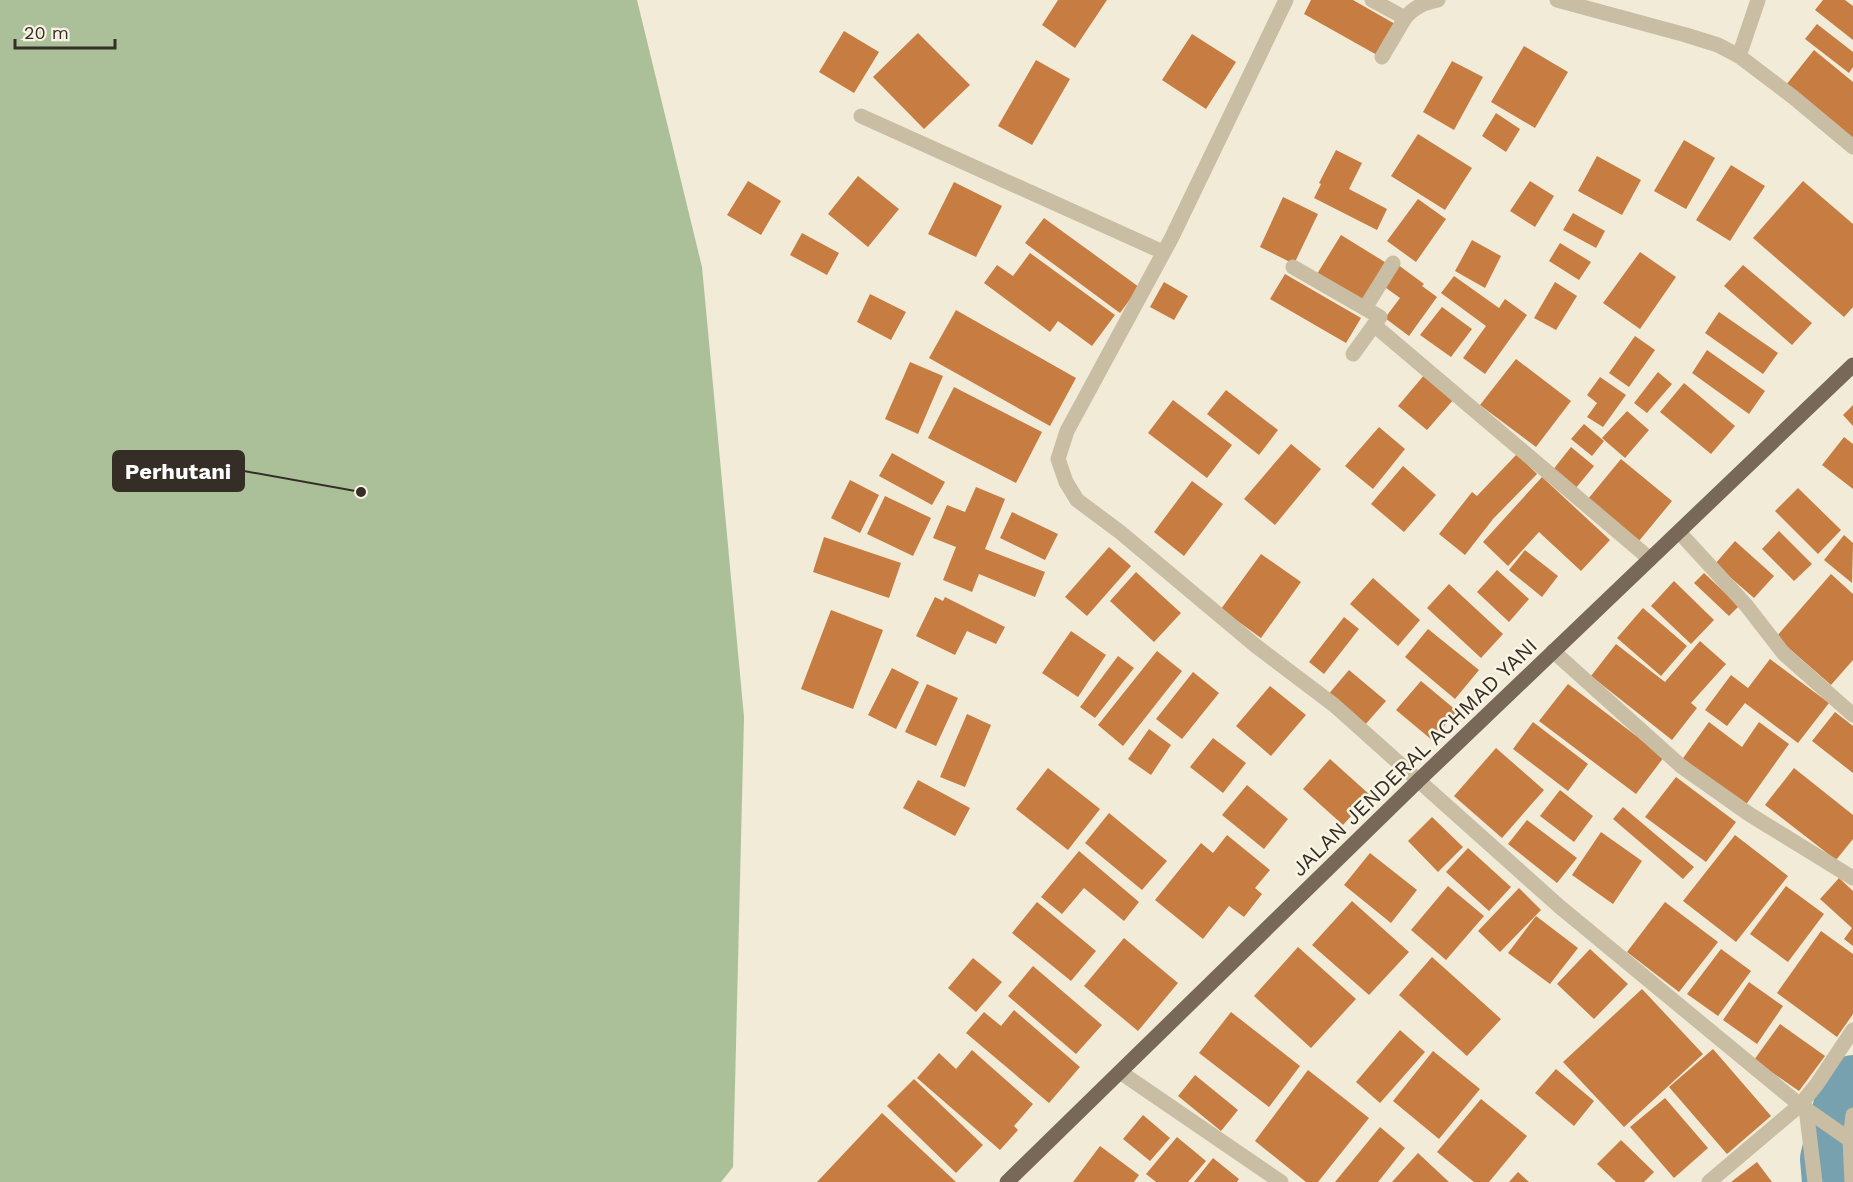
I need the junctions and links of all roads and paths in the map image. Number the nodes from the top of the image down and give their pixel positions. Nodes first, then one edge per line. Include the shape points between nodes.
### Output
1 (1286, 0) edge
2 (1372, 0) edge
3 (1438, 0) edge
4 (1557, 0) edge
5 (1758, 0) edge
6 (1405, 18) junction
7 (1739, 56) junction
8 (1382, 57) dead end
9 (861, 116) dead end
10 (1853, 147) edge
11 (1163, 252) junction
12 (1393, 263) dead end
13 (1293, 267) dead end
14 (1365, 309) junction
15 (1374, 325) junction
16 (1353, 354) dead end
17 (1853, 365) edge
18 (1679, 532) junction
19 (1650, 559) junction
20 (1553, 651) junction
21 (1853, 715) edge
22 (1419, 780) junction
23 (1853, 878) edge
24 (1853, 1030) edge
25 (1120, 1072) junction
26 (1805, 1108) junction
27 (1853, 1114) edge
28 (1850, 1140) edge
29 (1007, 1182) edge
30 (1281, 1182) edge
31 (1709, 1182) edge
32 (1815, 1182) edge
33 (1852, 1182) edge

1 - 11 street
2 - 6 street
3 - 6 street via 1411,10
4 - 7 street via 1686,35
5 - 7 street
6 - 8 street
7 - 10 street
9 - 11 street
11 - 22 street via 1067,431 1058,459 1066,482 1077,500 1334,705
12 - 14 street
13 - 14 street
14 - 15 street via 1380,317
15 - 16 street
15 - 19 street
17 - 18 main road, JALAN JENDERAL ACHMAD YANI
18 - 19 main road, JALAN JENDERAL ACHMAD YANI
18 - 21 street via 1746,605 1784,654
19 - 20 main road, JALAN JENDERAL ACHMAD YANI
20 - 22 main road, JALAN JENDERAL ACHMAD YANI
20 - 23 street via 1681,766 1749,814
22 - 25 main road, JALAN JENDERAL ACHMAD YANI
22 - 26 street via 1560,907
24 - 26 street
25 - 29 main road, JALAN JENDERAL ACHMAD YANI
25 - 30 street
26 - 28 street
26 - 31 street
26 - 32 street
27 - 28 street
28 - 33 street

